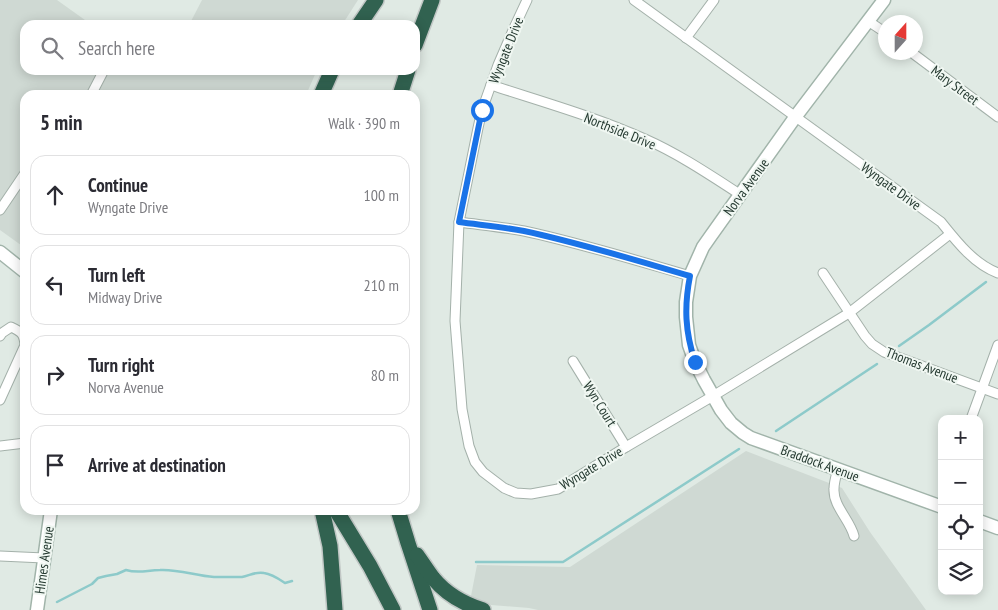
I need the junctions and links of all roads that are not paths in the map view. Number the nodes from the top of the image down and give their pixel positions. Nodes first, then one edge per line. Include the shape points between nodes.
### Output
1 (376, 0) edge
2 (432, 0) edge
3 (527, 0) edge
4 (634, 0) edge
5 (714, 0) edge
6 (884, 0) edge
7 (362, 20) edge
8 (868, 21) junction
9 (878, 28) edge
10 (420, 32) edge
11 (686, 38) junction
12 (922, 60) edge
13 (101, 75) edge
14 (330, 75) edge
15 (406, 75) edge
16 (491, 85) junction
17 (94, 90) edge
18 (323, 90) edge
19 (402, 90) edge
20 (796, 116) junction
21 (998, 117) edge
22 (20, 180) edge
23 (741, 195) junction
24 (0, 210) edge
25 (459, 222) junction
26 (950, 234) junction
27 (0, 252) edge
28 (20, 268) edge
29 (823, 273) dead end
30 (998, 273) edge
31 (690, 276) junction
32 (849, 313) junction
33 (20, 331) edge
34 (0, 336) edge
35 (998, 345) edge
36 (20, 356) edge
37 (573, 361) dead end
38 (982, 388) junction
39 (998, 394) edge
40 (713, 396) junction
41 (0, 400) edge
42 (972, 415) edge
43 (20, 444) edge
44 (0, 446) edge
45 (626, 447) junction
46 (838, 469) junction
47 (938, 503) edge
48 (50, 515) edge
49 (323, 515) edge
50 (339, 515) edge
51 (399, 515) edge
52 (983, 522) edge
53 (998, 528) edge
54 (854, 536) dead end
55 (408, 544) junction
56 (0, 556) edge
57 (44, 558) junction
58 (37, 610) edge
59 (335, 610) edge
60 (393, 610) edge
61 (430, 610) edge
62 (483, 610) edge

1 - 7 highway
2 - 10 highway
3 - 16 street, Wyngate Drive
4 - 11 street, Wyngate Drive
5 - 11 street
6 - 8 street, Norva Avenue
8 - 9 street
8 - 20 street, Norva Avenue
11 - 20 street, Wyngate Drive
12 - 21 street, Mary Street
13 - 17 street
14 - 18 highway
15 - 19 highway
16 - 23 street, Northside Drive via 610,124 647,140 683,158
16 - 25 street, Wyngate Drive via 482,110
20 - 23 street, Norva Avenue
20 - 26 street, Wyngate Drive via 942,222
22 - 24 street
23 - 31 street, Norva Avenue via 703,247
25 - 31 street via 550,237
25 - 45 street, Wyngate Drive via 455,321 462,409 475,462 504,488 531,494 558,489
26 - 30 street, Wyngate Drive via 982,265
26 - 32 street, Wyngate Drive
27 - 28 street
29 - 32 street, Thomas Avenue
31 - 40 street, Norva Avenue via 686,302 689,345
32 - 38 street, Thomas Avenue via 872,344 884,352
32 - 40 street, Wyngate Drive
33 - 34 street via 11,327
35 - 38 street
36 - 41 street
37 - 45 street, Wyn Court
38 - 39 street, Thomas Avenue
38 - 42 street
40 - 45 street, Wyngate Drive
40 - 46 street, Braddock Avenue via 731,423 751,438
43 - 44 street
46 - 47 street, Braddock Avenue
46 - 54 street via 834,493
48 - 57 street, Himes Avenue
49 - 59 highway via 330,546
50 - 60 highway
51 - 55 highway
52 - 53 street
55 - 61 highway
55 - 62 highway via 444,589
56 - 57 street
57 - 58 street, Himes Avenue

